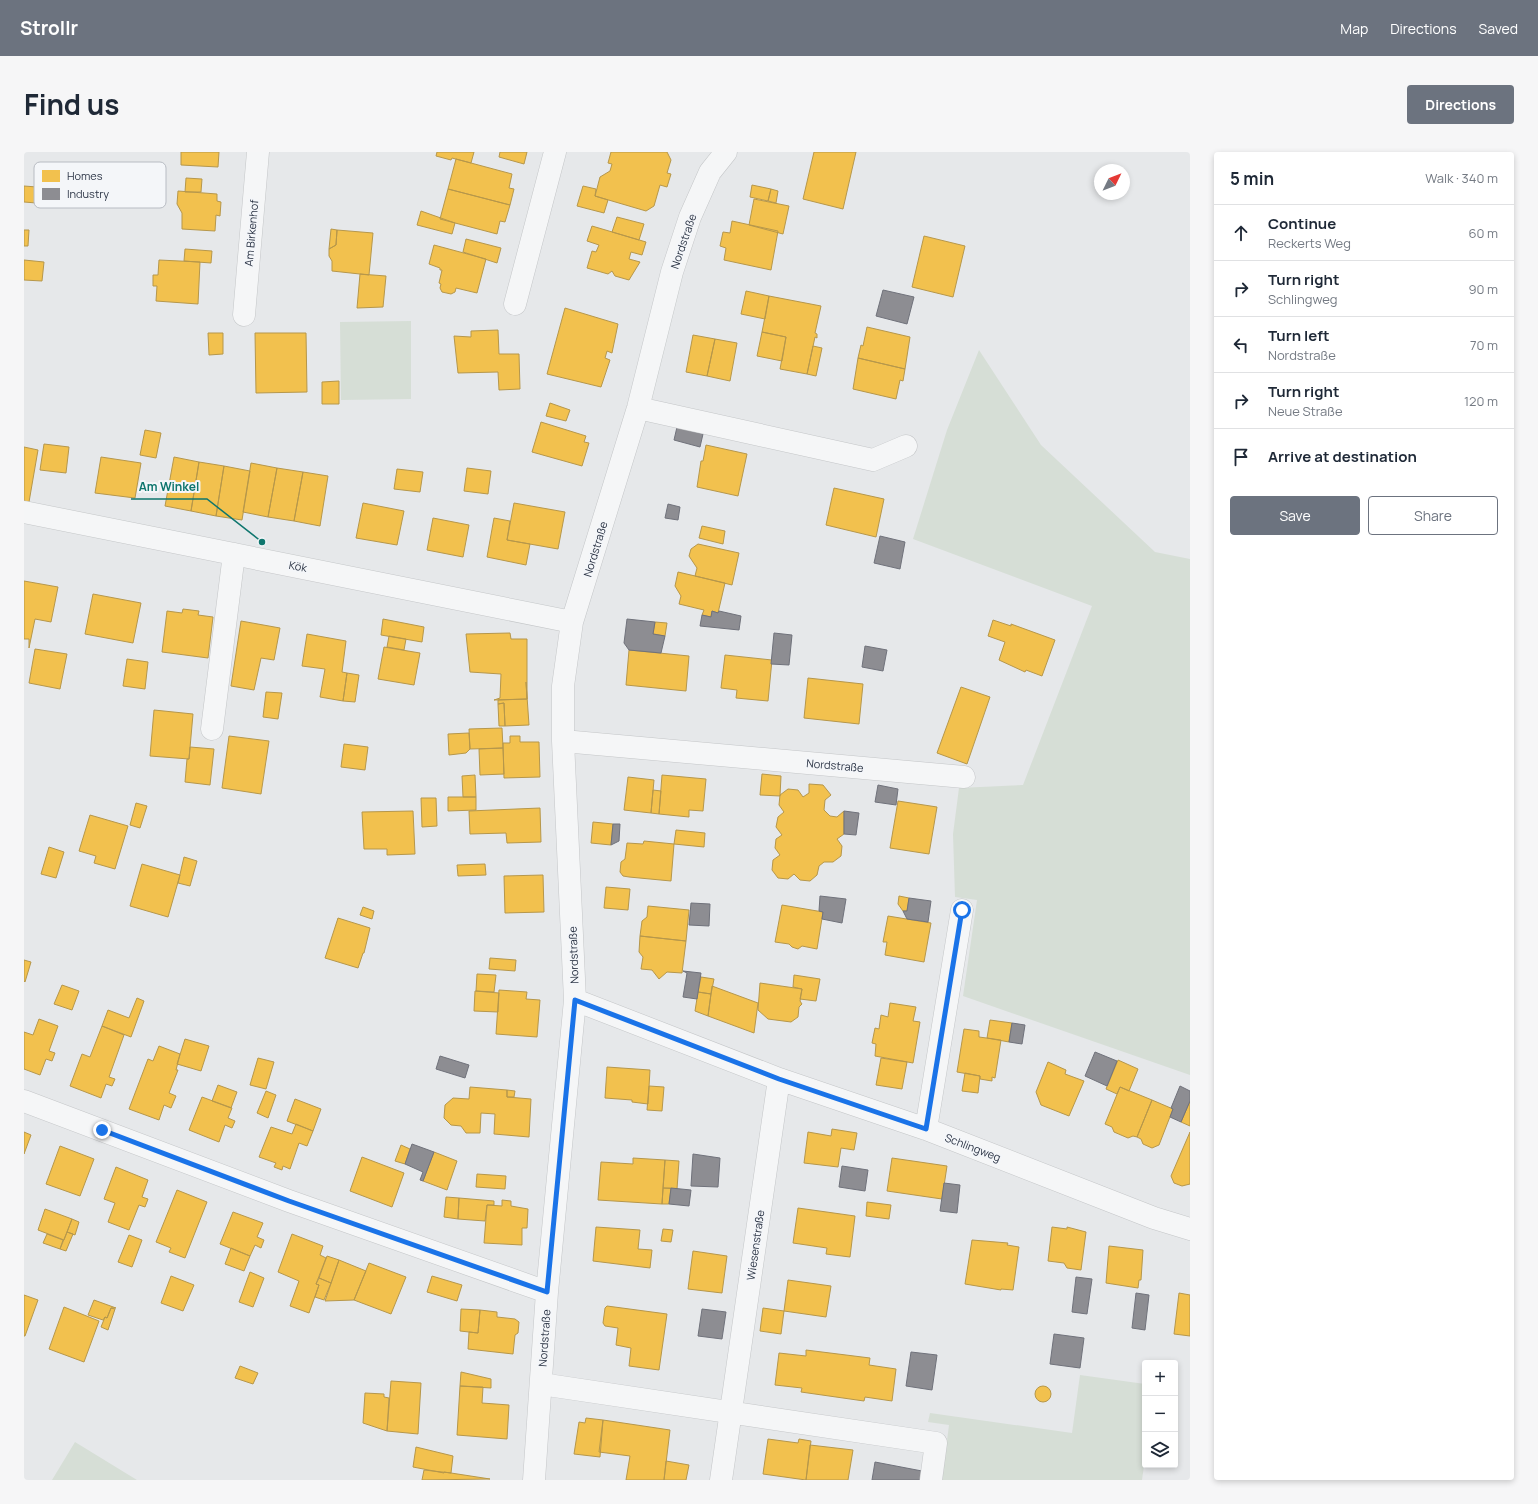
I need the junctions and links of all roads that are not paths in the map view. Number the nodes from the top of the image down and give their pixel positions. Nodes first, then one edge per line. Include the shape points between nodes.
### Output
1 (258, 152) edge
2 (555, 152) edge
3 (726, 152) edge
4 (515, 304) dead end
5 (244, 315) dead end
6 (638, 408) junction
7 (906, 446) dead end
8 (24, 512) edge
9 (234, 554) junction
10 (572, 622) junction
11 (212, 729) dead end
12 (563, 741) junction
13 (964, 776) dead end
14 (962, 910) dead end
15 (575, 1000) junction
16 (779, 1079) junction
17 (24, 1101) edge
18 (926, 1129) junction
19 (1190, 1229) edge
20 (547, 1292) junction
21 (541, 1384) junction
22 (730, 1412) junction
23 (534, 1480) edge
24 (721, 1480) edge
25 (931, 1480) edge

1 - 5 street, Am Birkenhof
2 - 4 street
3 - 6 street, Nordstraße via 710,172 690,217 672,272
6 - 7 street via 873,460
6 - 10 street, Nordstraße
8 - 9 street, Kök
9 - 10 street, Kök
9 - 11 street
10 - 12 street, Nordstraße via 563,686
12 - 13 street, Nordstraße
12 - 15 street, Nordstraße
14 - 18 street
15 - 16 street, Schlingweg
15 - 20 street, Nordstraße
16 - 18 street, Schlingweg
16 - 22 street, Wiesenstraße
17 - 20 street via 289,1201
18 - 19 street, Schlingweg via 1154,1218
20 - 21 street, Nordstraße
21 - 22 street
21 - 23 street, Nordstraße
22 - 24 street, Wiesenstraße
22 - 25 street via 936,1443

